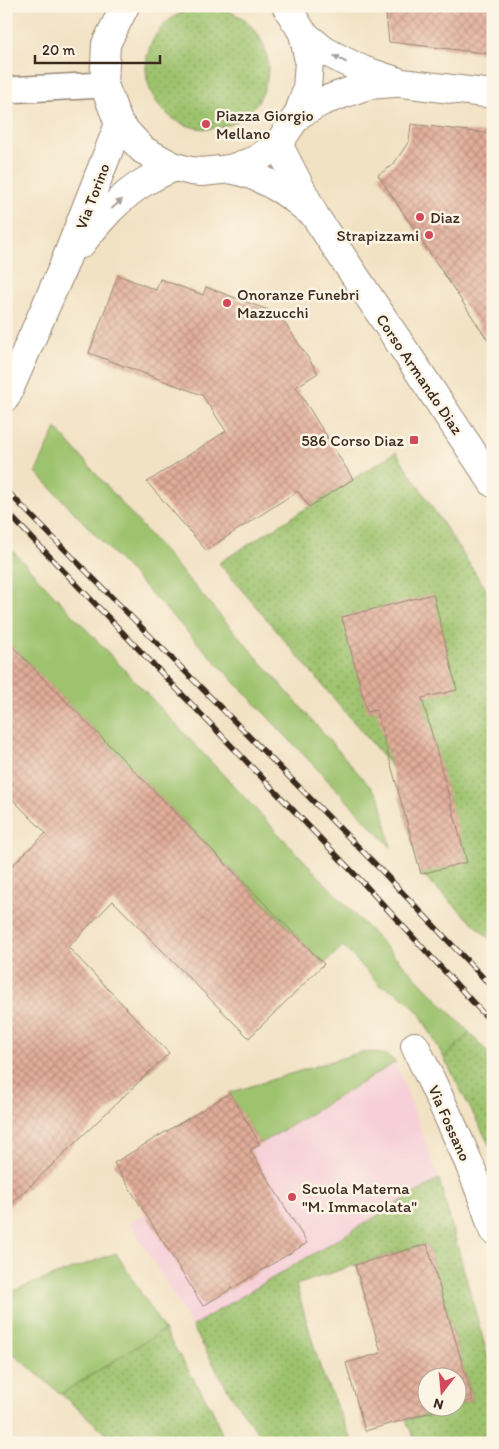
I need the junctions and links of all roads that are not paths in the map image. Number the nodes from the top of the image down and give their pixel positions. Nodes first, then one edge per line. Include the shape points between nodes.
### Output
1 (124, 6) edge
2 (286, 6) edge
3 (303, 34) junction
4 (402, 83) junction
5 (104, 85) junction
6 (6, 90) edge
7 (493, 94) edge
8 (298, 115) junction
9 (119, 124) junction
10 (278, 144) junction
11 (175, 167) junction
12 (230, 170) junction
13 (315, 216) junction
14 (63, 267) junction
15 (6, 397) edge
16 (493, 483) edge
17 (415, 1046) dead end
18 (493, 1230) edge

1 - 5 main road via 106,44
2 - 3 main road
4 -> 3 main road via 344,61
3 - 8 main road via 309,61 308,80
4 - 7 main road
4 - 8 main road via 368,85 323,101
5 - 6 lane
5 - 9 main road
8 - 10 main road
9 - 11 main road via 143,150
9 - 14 main road, Via Torino
10 - 12 main road via 256,160
10 - 13 main road, Corso Armando Diaz
11 - 12 main road via 191,172
14 -> 11 main road, Via Torino via 117,203 144,182
12 - 13 main road, Corso Armando Diaz via 245,172 280,188
13 - 16 main road, Corso Armando Diaz
14 - 15 main road, Via Torino
17 - 18 main road, Via Fossano via 469,1165

